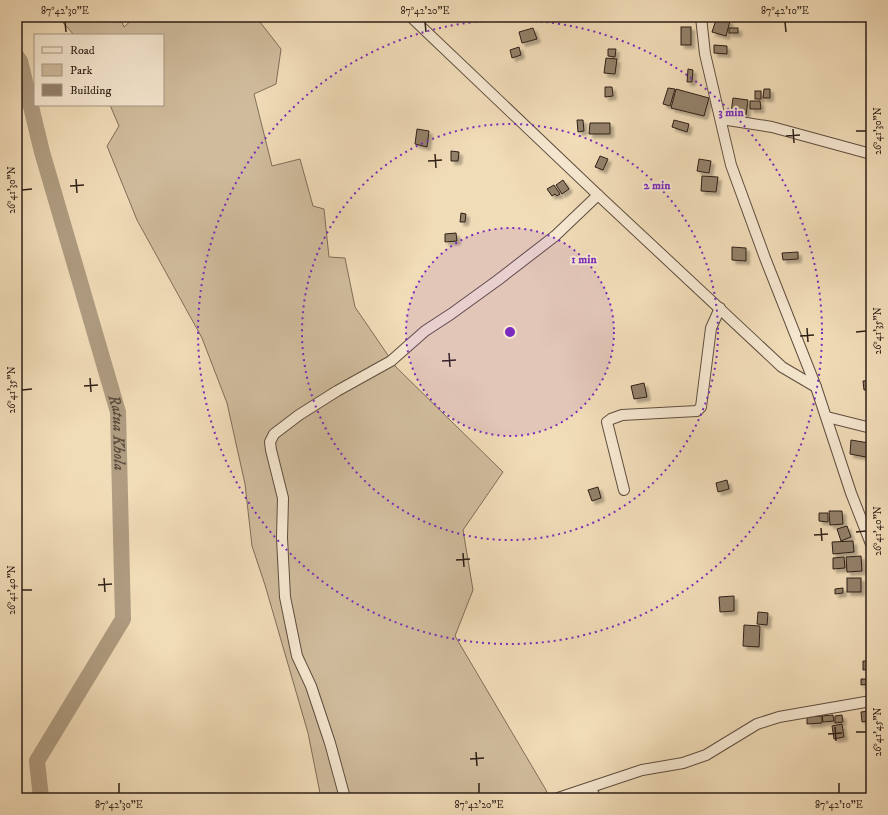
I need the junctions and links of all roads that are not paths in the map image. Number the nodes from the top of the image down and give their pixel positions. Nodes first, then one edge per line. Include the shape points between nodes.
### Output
1 (411, 17) edge
2 (701, 17) edge
3 (721, 119) junction
4 (871, 154) edge
5 (598, 195) junction
6 (720, 308) junction
7 (816, 387) junction
8 (827, 417) junction
9 (871, 428) edge
10 (624, 490) dead end
11 (871, 544) edge
12 (871, 701) edge
13 (590, 788) junction
14 (345, 798) edge
15 (558, 798) edge
16 (596, 798) edge

1 - 5 street
2 - 3 street via 705,54
3 - 4 street via 772,127
3 - 7 street via 732,165 765,258
5 - 6 street
5 - 14 street via 555,236 425,331 391,361 299,415 274,434 270,442 283,498 285,597 297,656 314,694
6 - 7 street via 782,367
6 - 10 street via 711,328 701,407 697,411 622,416 608,422
7 - 8 street
8 - 9 street
8 - 11 street via 851,493
12 - 13 street via 778,717 757,724 706,755 642,770
13 - 15 street
13 - 16 street

